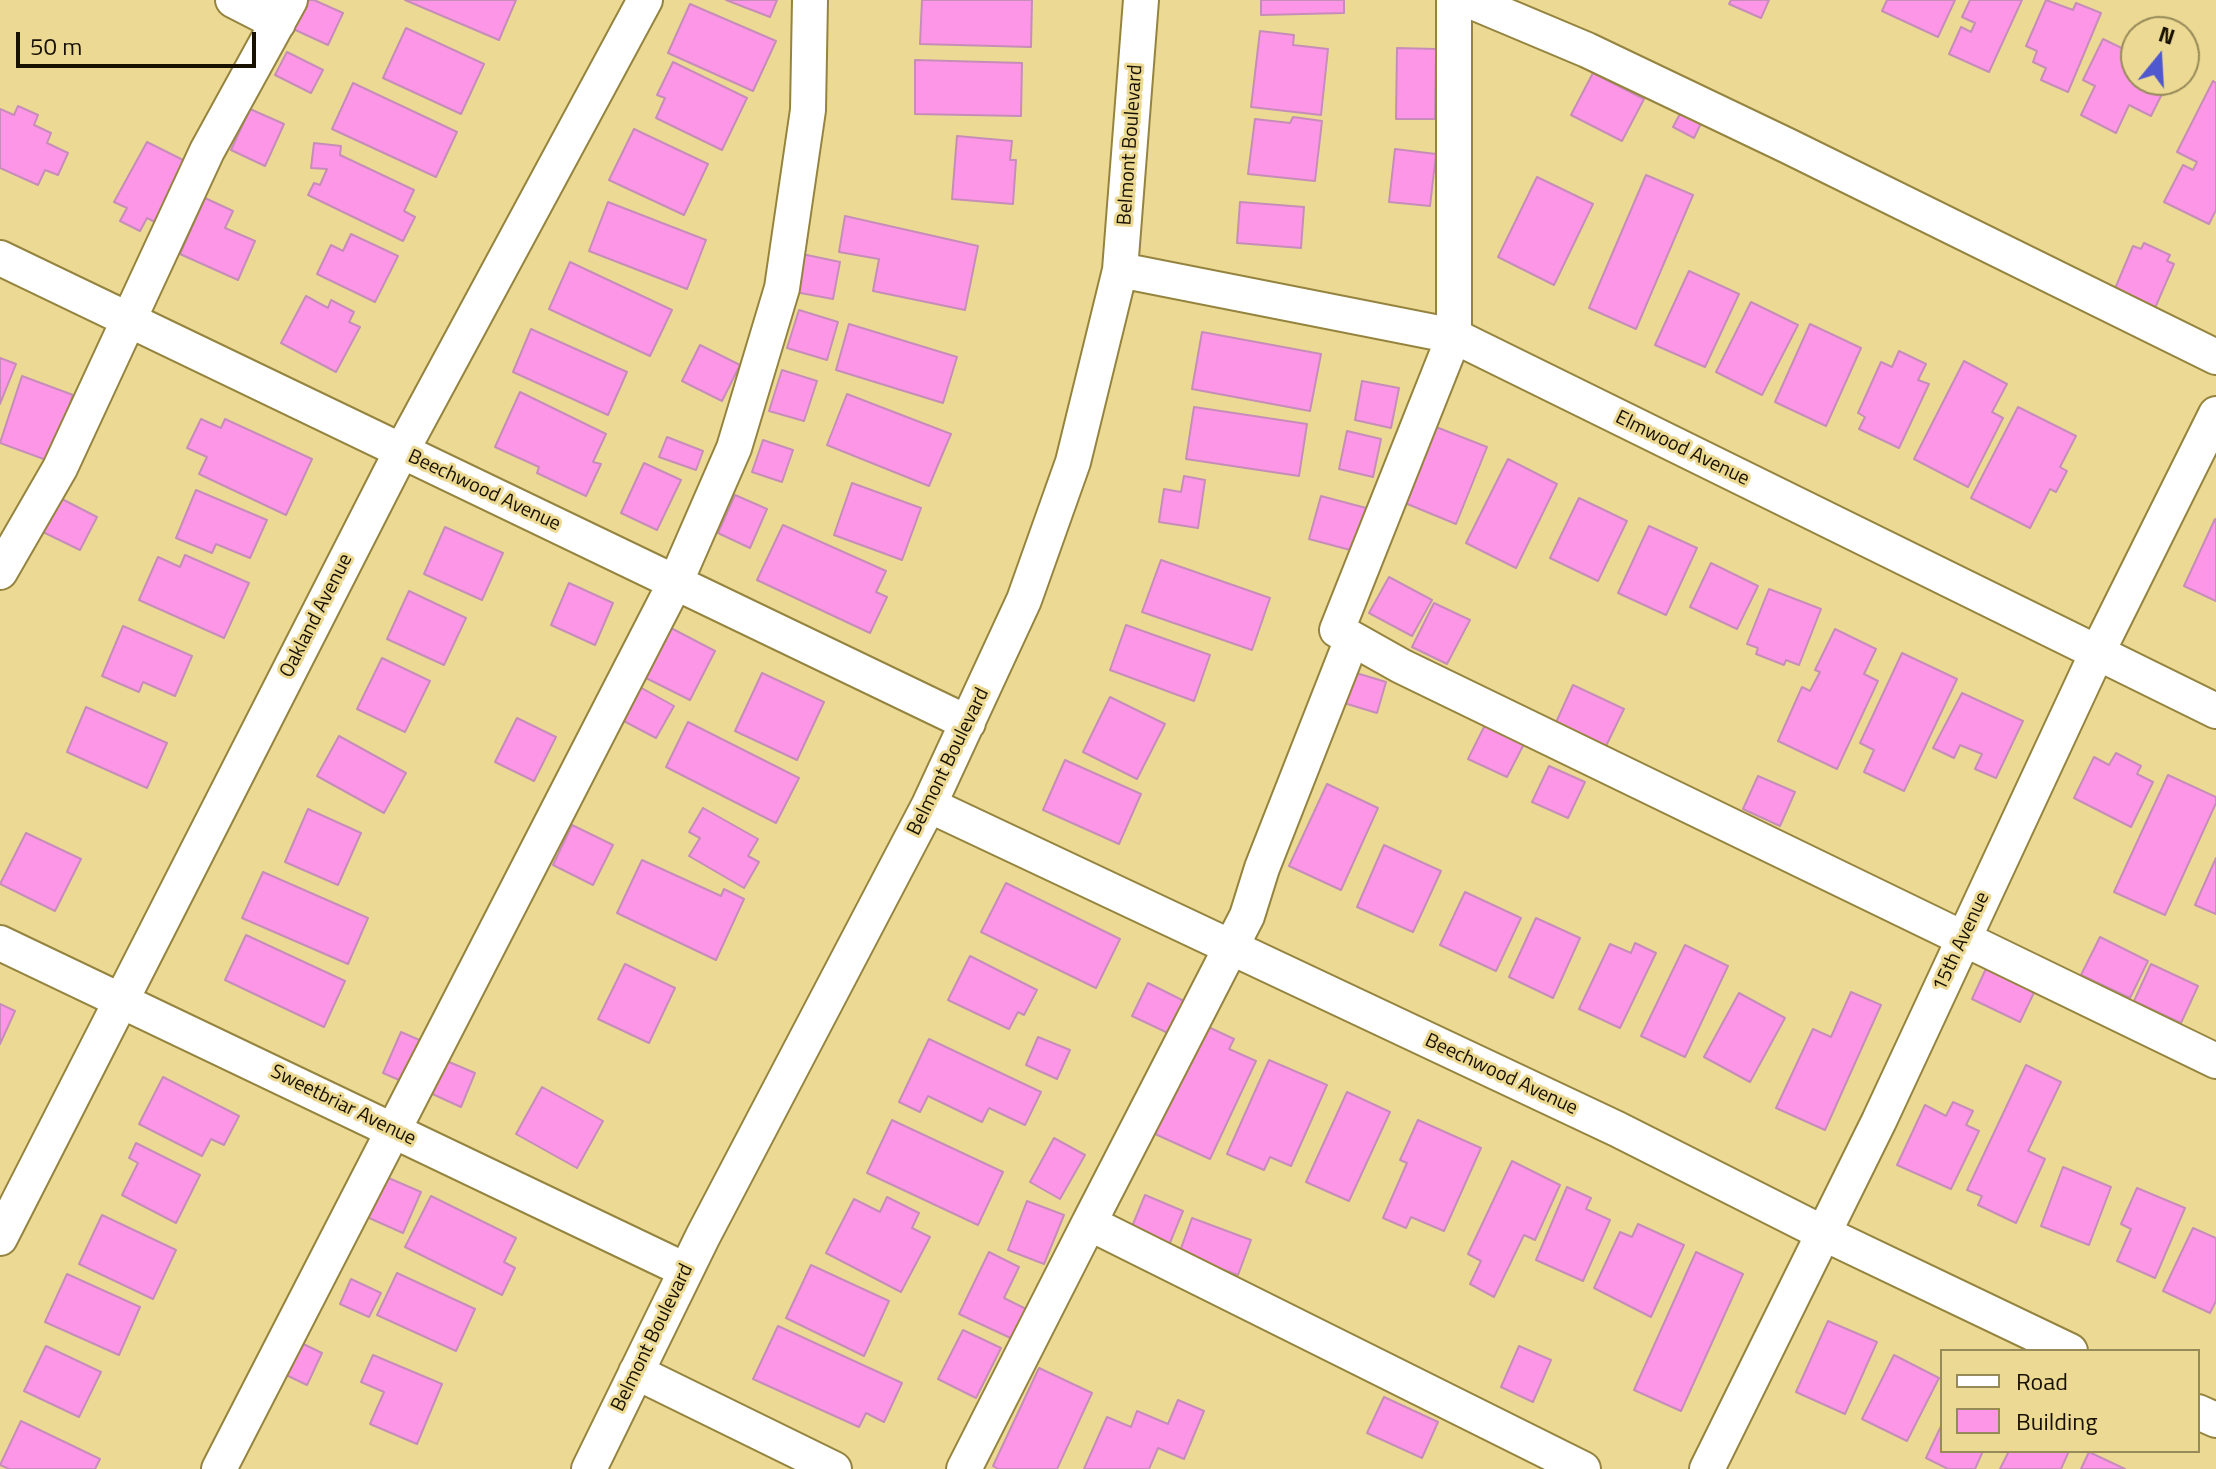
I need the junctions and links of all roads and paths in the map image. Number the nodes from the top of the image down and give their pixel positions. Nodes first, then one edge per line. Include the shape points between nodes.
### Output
1 (233, 0) edge
2 (645, 0) edge
3 (810, 0) edge
4 (1141, 0) edge
5 (1454, 0) edge
6 (1468, 0) edge
7 (284, 12) edge
8 (0, 258) edge
9 (1120, 270) junction
10 (132, 320) junction
11 (1454, 336) junction
12 (2216, 357) edge
13 (2216, 414) edge
14 (401, 452) junction
15 (0, 572) edge
16 (676, 581) junction
17 (1352, 639) junction
18 (2096, 655) junction
19 (2216, 711) edge
20 (968, 723) junction
21 (929, 805) junction
22 (1964, 939) junction
23 (0, 943) edge
24 (1230, 946) junction
25 (120, 999) junction
26 (2216, 1061) edge
27 (395, 1132) junction
28 (1089, 1223) junction
29 (1823, 1233) junction
30 (0, 1238) edge
31 (685, 1270) junction
32 (2066, 1349) edge
33 (636, 1372) junction
34 (219, 1469) edge
35 (589, 1469) edge
36 (834, 1469) edge
37 (964, 1469) edge
38 (1583, 1469) edge
39 (1707, 1469) edge

1 - 7 street
2 - 14 street, Oakland Avenue
3 - 16 street via 808,110 782,288 734,448
4 - 9 street, Belmont Boulevard
5 - 11 street
6 - 12 street via 1759,132
7 - 10 street via 207,151
8 - 10 street, Beechwood Avenue
9 - 11 street, Elmwood Avenue
9 - 20 street, Belmont Boulevard via 1073,462 1024,600
10 - 14 street, Beechwood Avenue
10 - 15 street via 60,468
11 - 17 street via 1337,630
11 - 18 street, Elmwood Avenue
13 - 18 street, 15th Avenue
14 - 16 street, Beechwood Avenue
14 - 25 street, Oakland Avenue
16 - 20 street, Beechwood Avenue
16 - 27 street
17 - 22 street
17 - 24 street via 1247,916
18 - 19 street, Elmwood Avenue
18 - 22 street, 15th Avenue
20 - 21 street, Belmont Boulevard
21 - 24 street, Beechwood Avenue
21 - 31 street, Belmont Boulevard
22 - 26 street
22 - 29 street, 15th Avenue
23 - 25 street, Sweetbriar Avenue
24 - 28 street
24 - 29 street, Beechwood Avenue
25 - 27 street, Sweetbriar Avenue
25 - 30 street, Oakland Avenue
27 - 31 street, Sweetbriar Avenue
27 - 34 street
28 - 37 street
28 - 38 street
29 - 32 street, Beechwood Avenue
29 - 39 street, 15th Avenue
31 - 33 street, Belmont Boulevard
33 - 35 street, Belmont Boulevard
33 - 36 street

